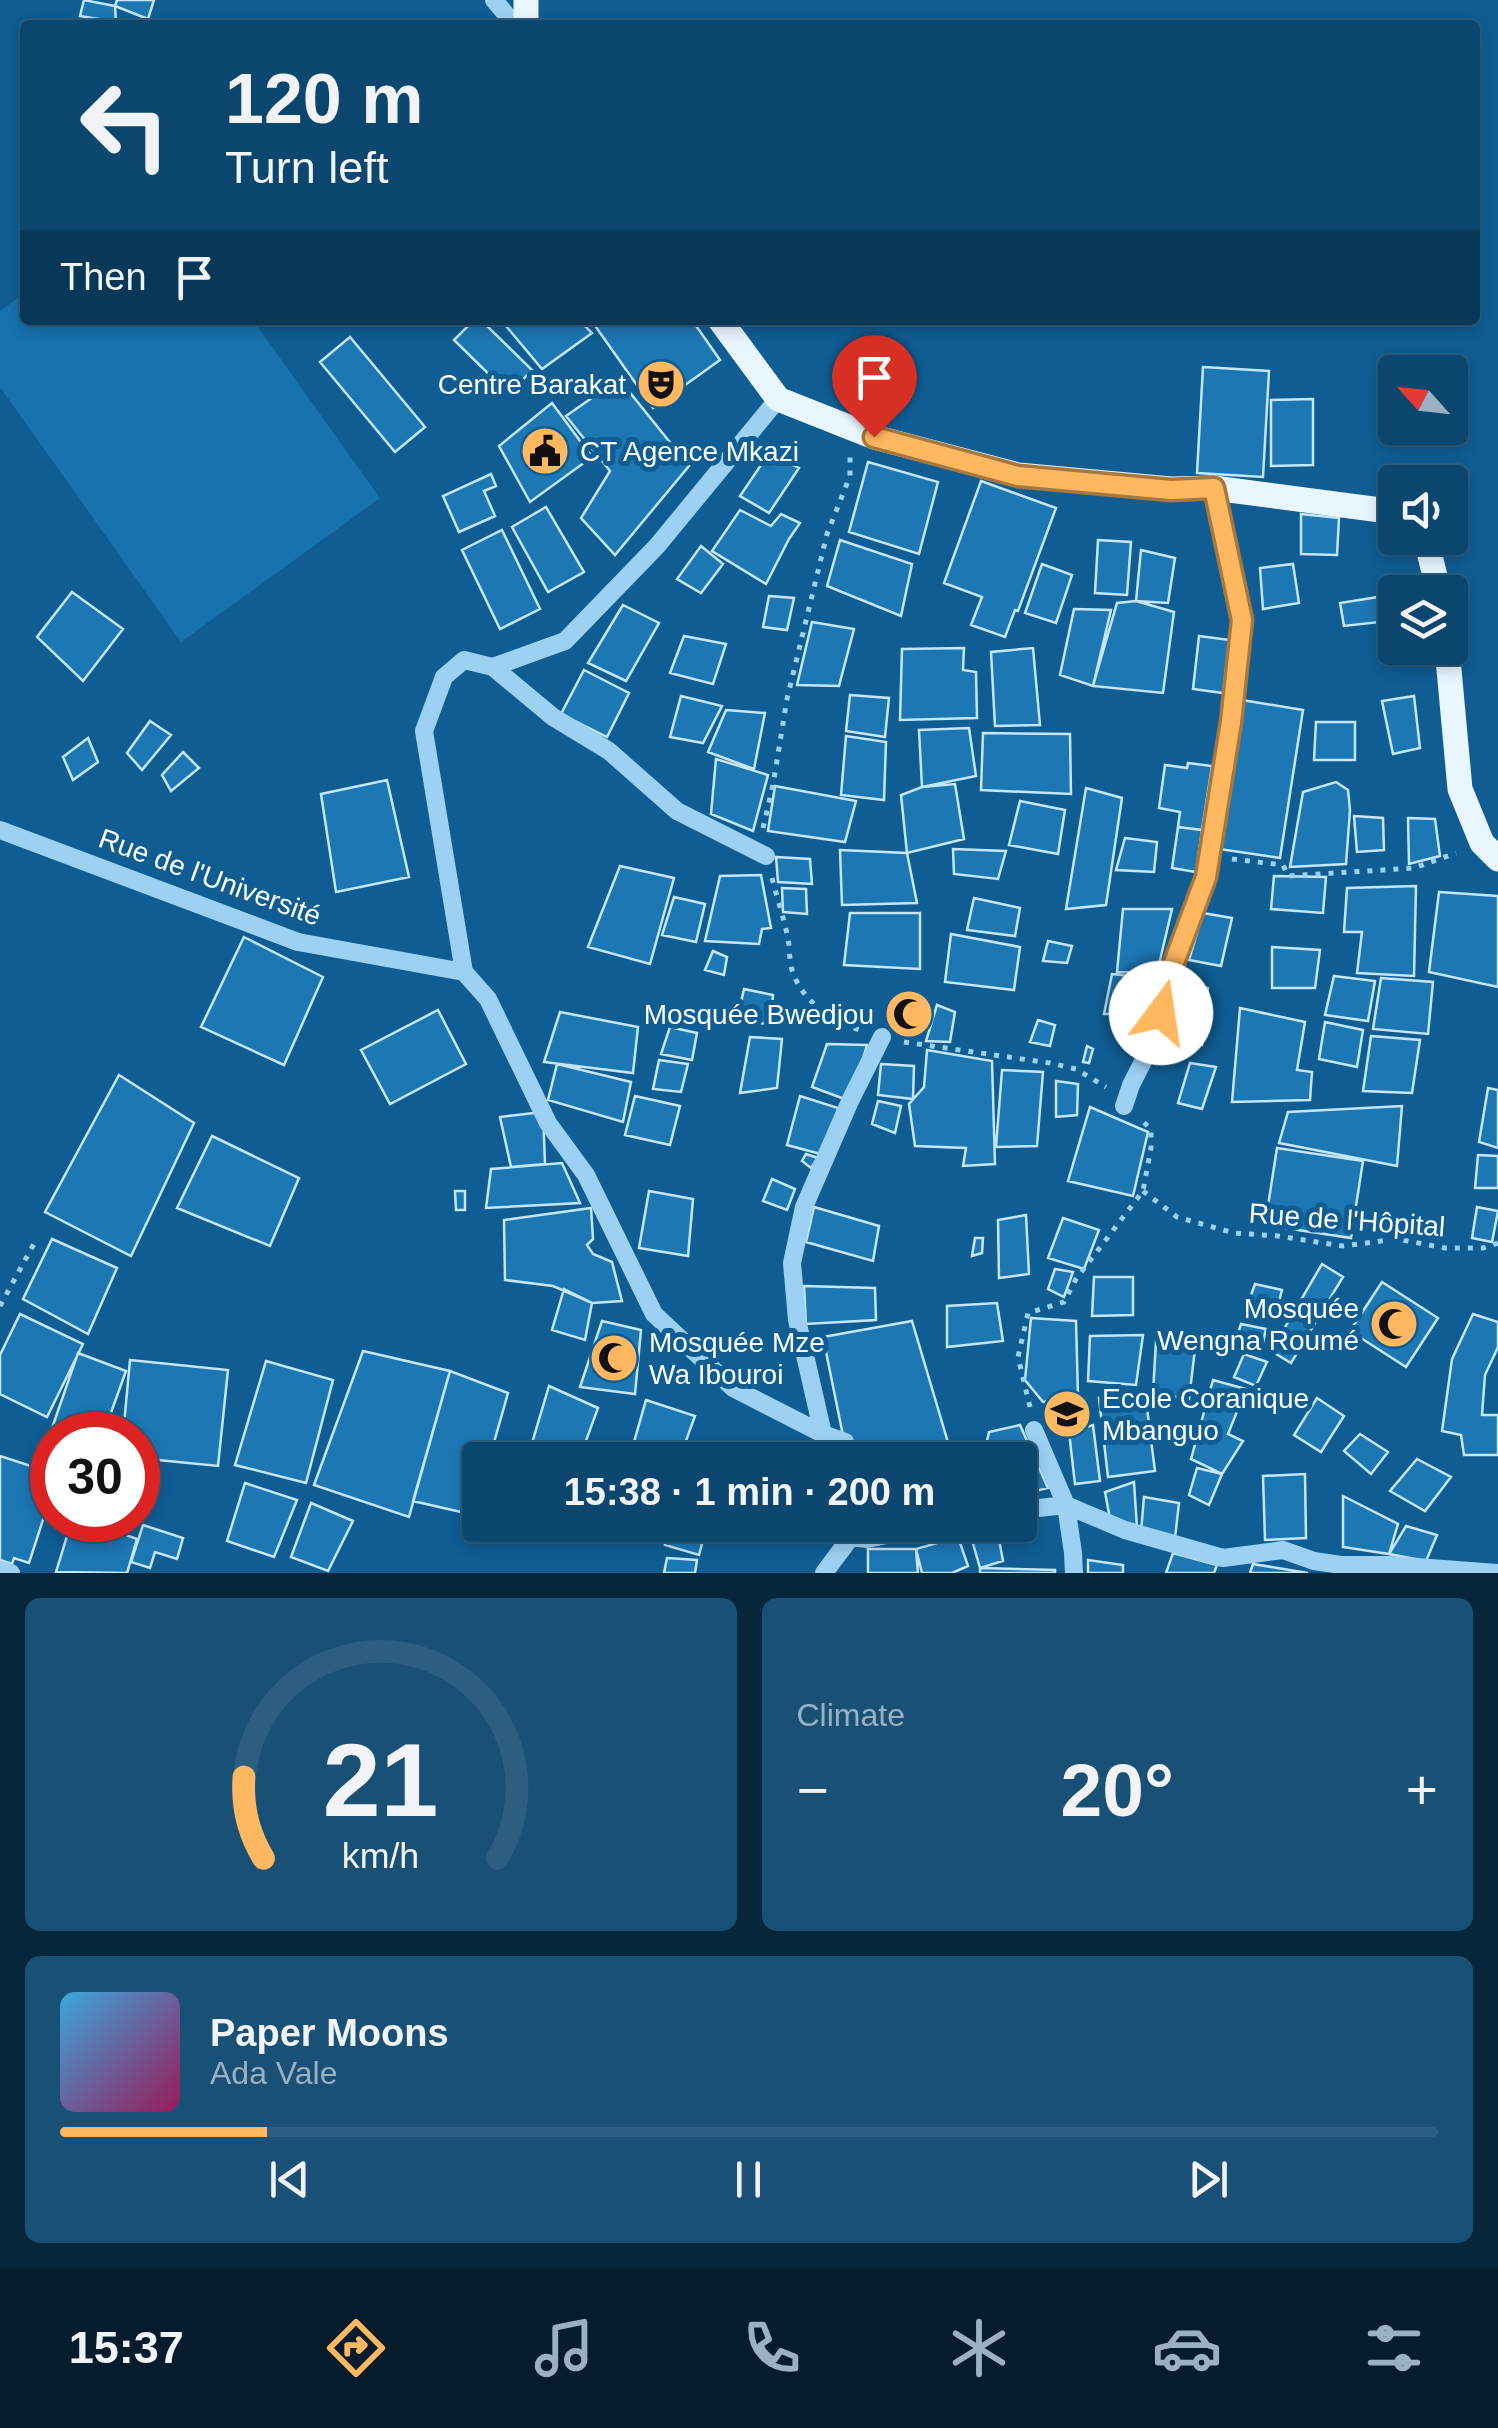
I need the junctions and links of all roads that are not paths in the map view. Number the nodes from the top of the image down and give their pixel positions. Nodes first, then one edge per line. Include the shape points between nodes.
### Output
1 (494, 0) edge
2 (511, 20) edge
3 (724, 325) edge
4 (778, 399) junction
5 (1214, 488) junction
6 (1378, 509) edge
7 (1448, 665) edge
8 (492, 667) junction
9 (0, 830) edge
10 (1490, 851) edge
11 (766, 856) road end
12 (464, 972) junction
13 (882, 1037) road end
14 (1124, 1106) road end
15 (1034, 1430) road end
16 (824, 1434) junction
17 (845, 1442) edge
18 (1066, 1505) junction
19 (1037, 1508) edge
20 (843, 1542) edge
21 (0, 1570) edge
22 (10, 1573) edge
23 (824, 1573) edge
24 (1074, 1573) edge
25 (1498, 1573) edge

1 - 2 street
3 - 4 main road
4 - 5 main road via 874,437 1018,476
4 - 8 street via 657,546 565,641
5 - 6 main road
5 - 14 street via 1242,620 1231,722 1206,877 1154,1040
7 - 10 main road via 1460,789
8 - 11 street via 553,718 609,751 677,811
8 - 12 street via 464,660 444,677 424,731
9 - 12 street, Rue de l'Université via 298,942
12 - 16 street via 488,999 548,1123 586,1175 654,1314 733,1388
13 - 16 street via 804,1207 792,1263 797,1320
15 - 18 street
16 - 17 street
18 - 19 street
18 - 24 street
18 - 25 street via 1223,1558 1283,1550 1341,1565
20 - 23 street
21 - 22 street

